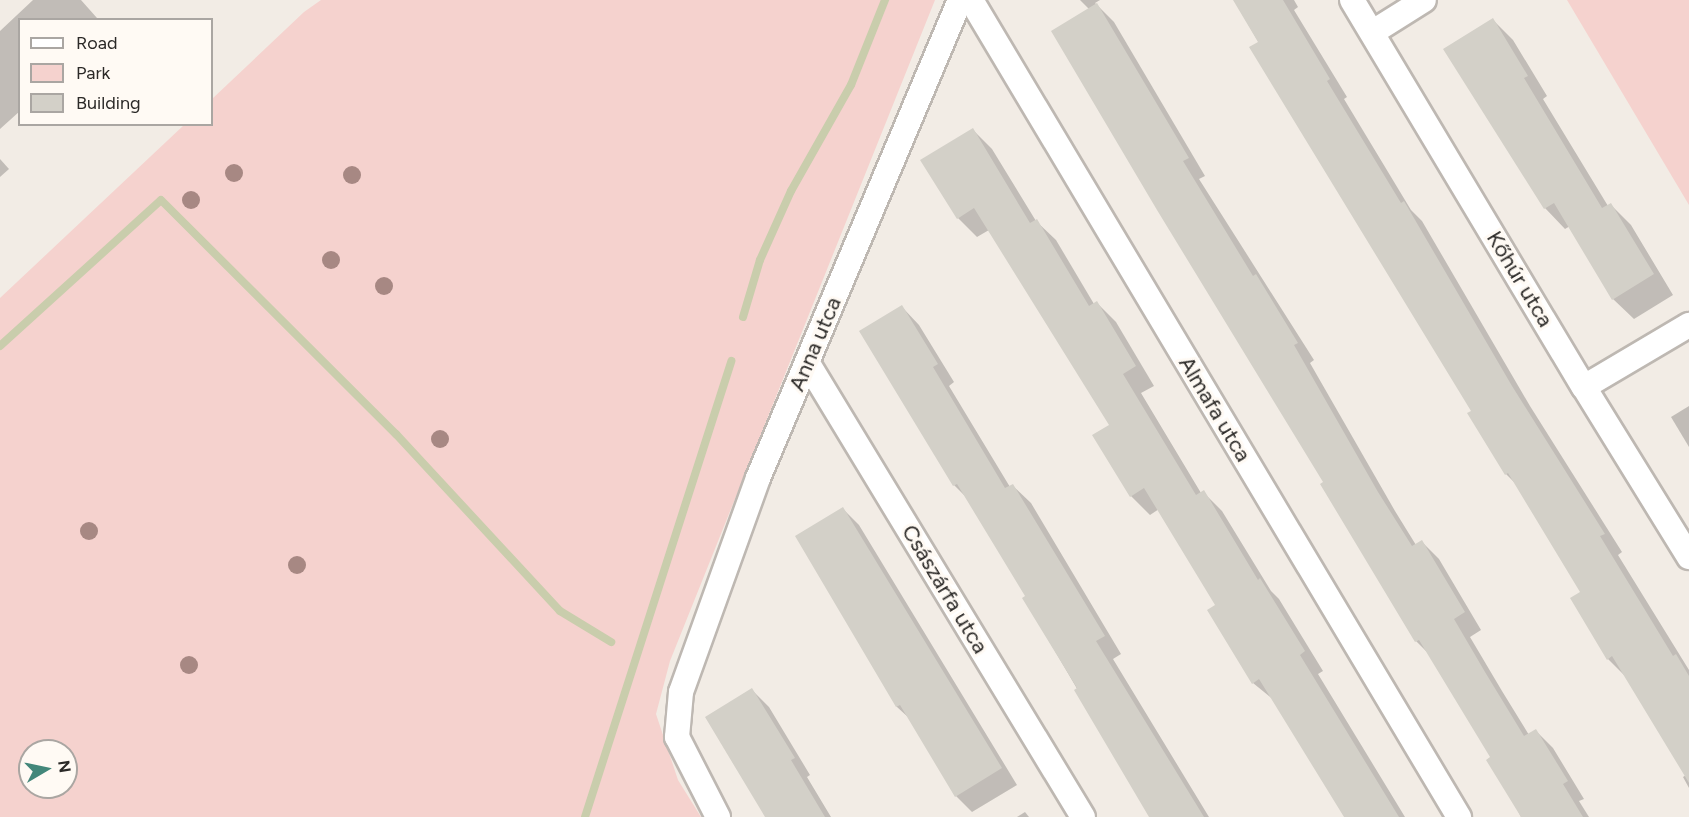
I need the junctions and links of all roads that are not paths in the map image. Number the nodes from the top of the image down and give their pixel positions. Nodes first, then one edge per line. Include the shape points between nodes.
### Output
1 (960, 0) edge
2 (971, 0) edge
3 (1352, 0) edge
4 (1424, 0) edge
5 (1373, 32) junction
6 (1689, 325) edge
7 (807, 362) junction
8 (1584, 387) junction
9 (1689, 557) edge
10 (718, 817) edge
11 (1083, 817) edge
12 (1459, 817) edge

1 - 7 street, Anna utca
2 - 12 street, Almafa utca
3 - 5 street, Kőhúr utca
4 - 5 street
5 - 8 street, Kőhúr utca
6 - 8 street
7 - 10 street, Anna utca via 758,478 681,692 677,737
7 - 11 street, Császárfa utca
8 - 9 street, Kőhúr utca

